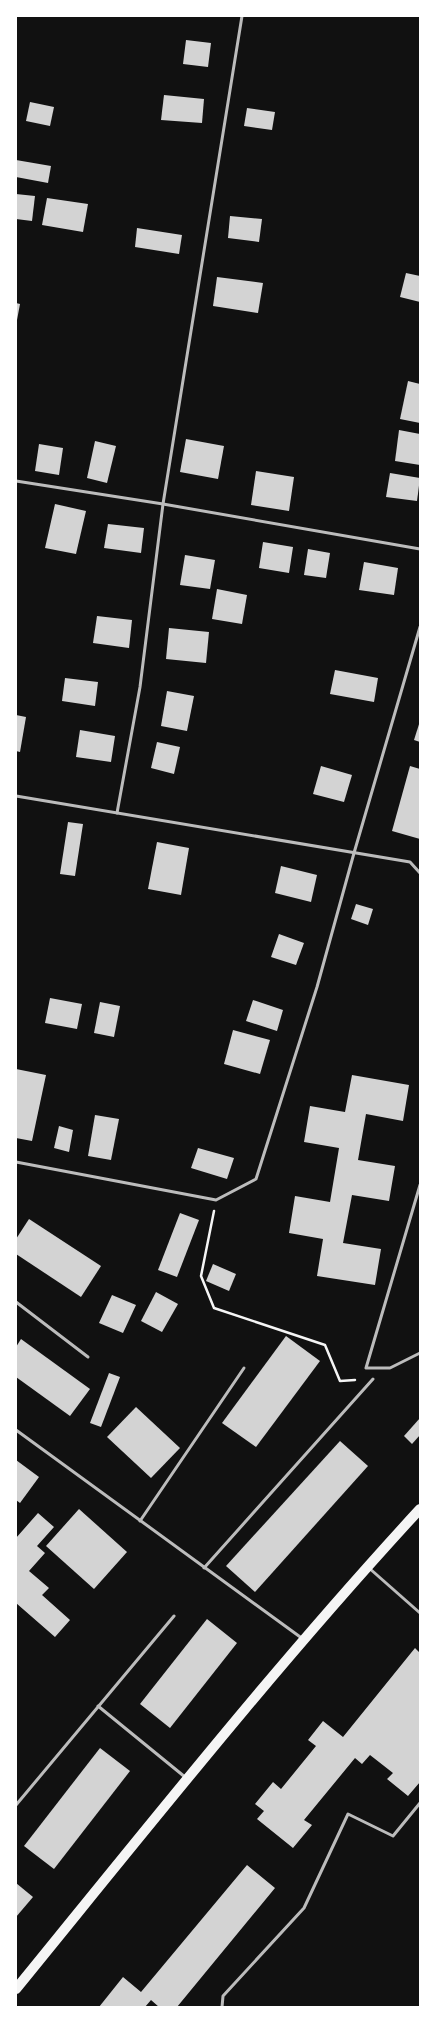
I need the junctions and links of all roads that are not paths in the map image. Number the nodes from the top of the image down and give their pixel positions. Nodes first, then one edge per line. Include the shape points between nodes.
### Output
1 (242, 16) edge
2 (16, 482) edge
3 (163, 504) junction
4 (420, 549) edge
5 (420, 627) edge
6 (16, 796) edge
7 (118, 813) junction
8 (354, 853) junction
9 (420, 873) edge
10 (16, 1162) edge
11 (420, 1185) edge
12 (16, 1302) edge
13 (420, 1353) edge
14 (88, 1357) dead end
15 (244, 1368) dead end
16 (373, 1379) road end
17 (16, 1430) edge
18 (420, 1509) edge
19 (140, 1521) junction
20 (367, 1566) junction
21 (204, 1568) junction
22 (420, 1614) edge
23 (174, 1616) dead end
24 (304, 1640) junction
25 (98, 1706) junction
26 (188, 1779) junction
27 (420, 1803) edge
28 (16, 1805) edge
29 (16, 1989) edge
30 (222, 2007) edge

1 - 3 lane
2 - 3 lane
3 - 4 lane
3 - 7 lane via 140,687
5 - 8 lane
6 - 7 lane
7 - 8 lane
8 - 9 lane via 410,862
8 - 10 lane via 318,987 256,1179 216,1200
11 - 13 lane via 366,1368 390,1368
12 - 14 lane
15 - 19 lane
16 - 21 lane
17 - 19 lane
18 - 20 main road
19 - 21 lane
20 - 22 lane
20 - 24 main road
21 - 24 lane
23 - 25 lane
24 - 26 main road
25 - 26 lane
25 - 28 lane
26 - 29 main road
27 - 30 lane via 393,1836 348,1814 304,1908 223,1996

